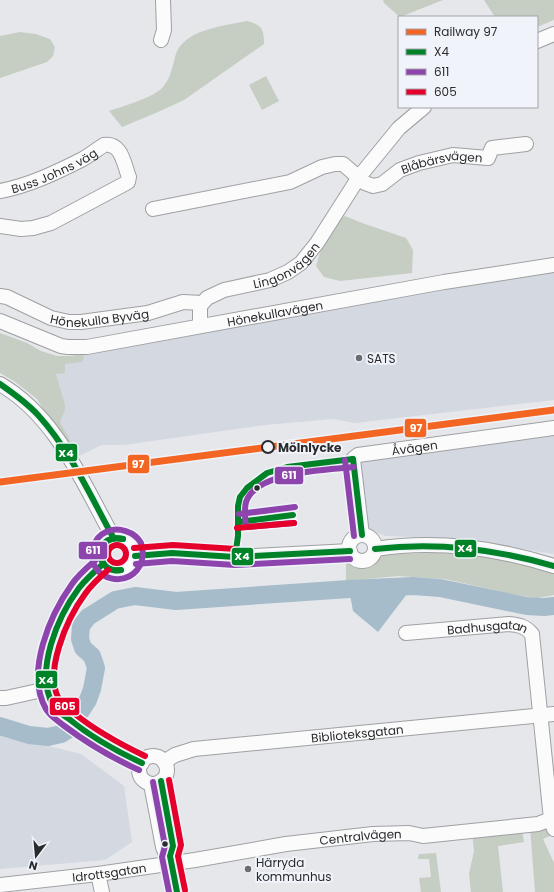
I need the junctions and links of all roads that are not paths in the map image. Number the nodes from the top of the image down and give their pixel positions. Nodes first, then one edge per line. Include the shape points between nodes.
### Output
1 (163, 0) edge
2 (554, 34) edge
3 (162, 40) dead end
4 (538, 41) edge
5 (423, 108) edge
6 (526, 144) dead end
7 (359, 177) junction
8 (0, 191) edge
9 (153, 209) dead end
10 (0, 226) edge
11 (554, 265) edge
12 (0, 296) edge
13 (202, 302) junction
14 (0, 321) edge
15 (200, 326) junction
16 (0, 384) edge
17 (554, 428) edge
18 (362, 535) junction
19 (113, 537) junction
20 (375, 549) junction
21 (350, 551) junction
22 (135, 556) junction
23 (103, 564) junction
24 (554, 566) edge
25 (406, 633) dead end
26 (47, 689) junction
27 (0, 698) edge
28 (547, 714) edge
29 (164, 762) junction
30 (142, 763) junction
31 (156, 782) junction
32 (552, 824) edge
33 (170, 859) junction
34 (98, 874) junction
35 (4, 887) edge
36 (102, 892) edge
37 (177, 892) edge

1 - 3 street
2 - 4 street
5 - 7 street, Lingonvägen via 399,128
6 - 7 street, Blåbärsvägen via 492,148 488,158 453,155 419,163 400,170 382,184 373,186
7 - 9 street via 343,164 335,164 322,167 290,182
7 - 13 street, Lingonvägen via 317,243 301,263 270,280 224,290
8 - 10 street, Buss Johns väg via 49,175 108,145 119,150 129,177 128,182 51,223 21,229
11 - 15 street, Hönekullavägen
12 - 13 street, Hönekulla Byväg via 51,318 69,322 148,313 183,302
13 - 15 street
14 - 15 street, Hönekullavägen via 68,348 87,347
16 - 19 street via 28,403 61,443
17 - 18 street, Åvägen via 358,455 353,459
18 - 20 street via 372,539
18 - 21 street via 353,539
19 - 22 street via 125,538 130,542
19 - 23 street via 101,548
20 - 21 street via 370,558 363,561 353,557
20 - 24 street via 393,546 451,546 502,552
21 - 22 street via 235,557 172,553
22 - 23 street via 133,563 122,571 108,569
23 - 26 street via 80,587 63,614 48,655
25 - 28 street, Badhusgatan via 509,624 524,627 532,634
26 - 27 street
26 - 30 street via 52,703 64,716 88,734
28 - 29 street, Biblioteksgatan via 194,749 175,755
28 - 32 street, Badhusgatan
29 - 30 street via 153,756
29 - 31 street via 167,767 165,778
30 - 31 street via 141,776 144,780
31 - 33 street via 163,847
32 - 33 street, Centralvägen via 423,836 409,833 373,834
33 - 34 street, Idrottsgatan
33 - 37 street
34 - 35 street, Idrottsgatan
34 - 36 street

